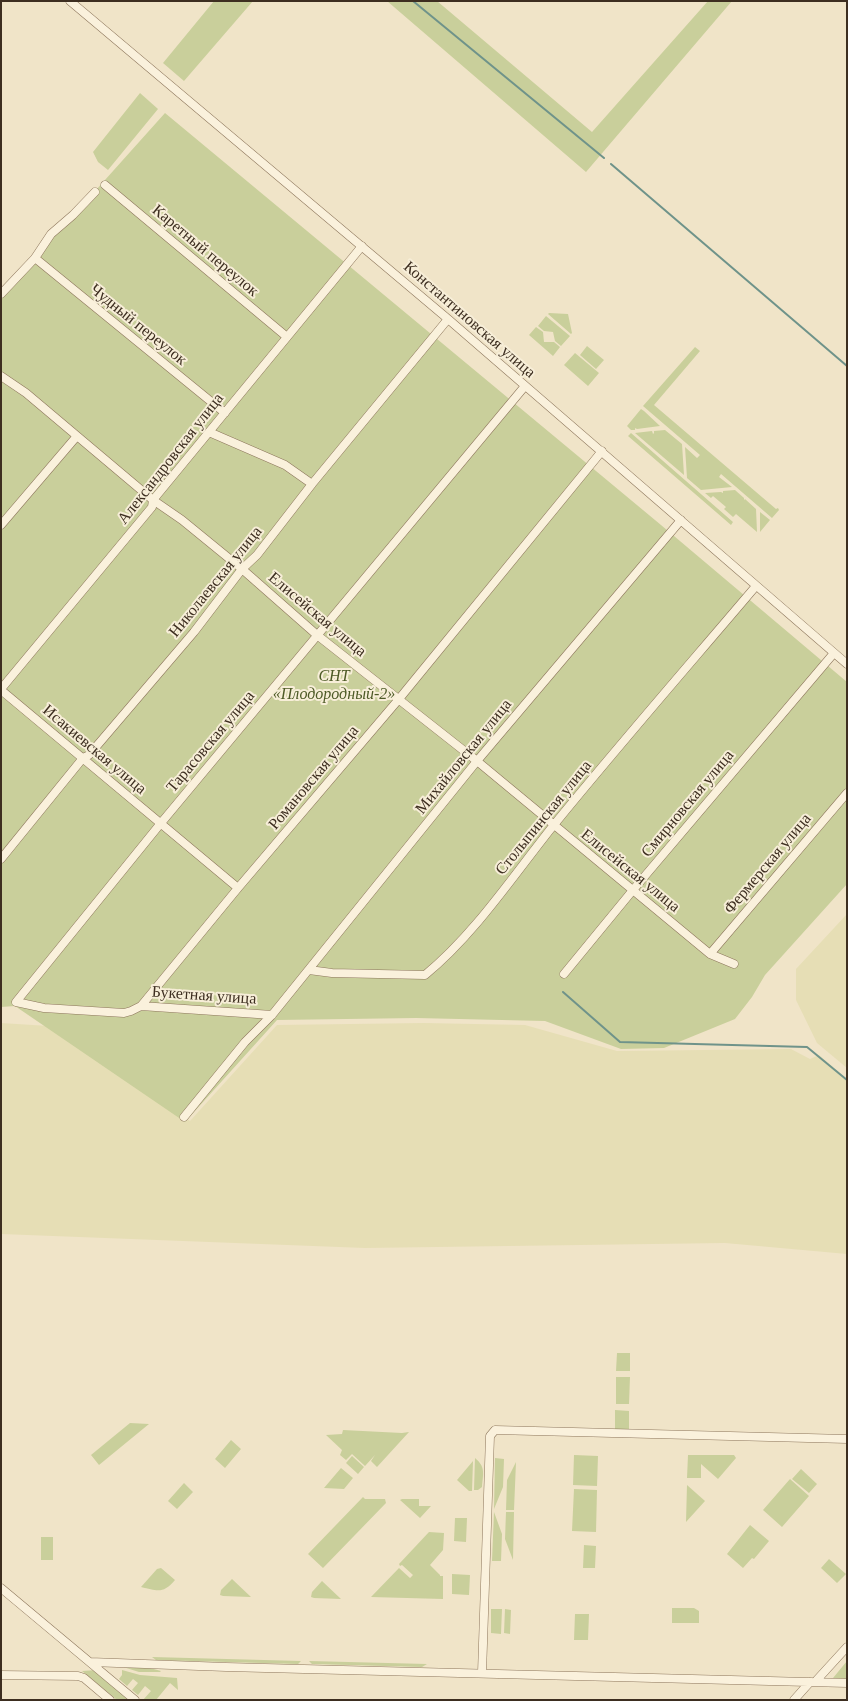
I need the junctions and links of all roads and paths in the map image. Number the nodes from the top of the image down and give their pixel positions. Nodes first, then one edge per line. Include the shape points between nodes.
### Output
1 (70, 1) edge
2 (105, 185) dead end
3 (94, 192) dead end
4 (362, 246) junction
5 (35, 258) junction
6 (1, 294) edge
7 (448, 319) junction
8 (287, 337) junction
9 (1, 376) edge
10 (525, 386) junction
11 (225, 413) junction
12 (209, 432) junction
13 (77, 436) junction
14 (602, 452) junction
15 (312, 484) junction
16 (153, 500) junction
17 (681, 520) junction
18 (1, 526) edge
19 (242, 569) junction
20 (756, 586) junction
21 (317, 636) junction
22 (834, 653) junction
23 (847, 664) edge
24 (1, 689) edge
25 (398, 699) junction
26 (83, 758) junction
27 (477, 761) junction
28 (847, 793) edge
29 (161, 823) junction
30 (554, 826) junction
31 (1, 859) edge
32 (238, 888) junction
33 (633, 890) junction
34 (710, 954) junction
35 (734, 964) dead end
36 (309, 970) junction
37 (564, 974) dead end
38 (16, 1002) joint
39 (141, 1006) junction
40 (272, 1015) junction
41 (184, 1117) dead end
42 (847, 1439) edge
43 (1, 1588) edge
44 (847, 1647) edge
45 (90, 1662) junction
46 (482, 1674) junction
47 (1, 1675) edge
48 (812, 1682) junction
49 (847, 1683) edge
50 (110, 1700) edge
51 (135, 1700) edge
52 (794, 1700) edge

1 - 4 street, Константиновская улица
2 - 8 street, Каретный переулок
3 - 5 street via 51,234
4 - 7 street, Константиновская улица
4 - 8 street, Александровская улица
5 - 6 street
5 - 11 street, Чудный переулок
7 - 10 street, Константиновская улица
7 - 15 street, Николаевская улица
8 - 11 street, Александровская улица
9 - 13 street, Елисейская улица
10 - 14 street, Константиновская улица
10 - 21 street, Тарасовская улица
11 - 12 street, Александровская улица
12 - 15 street via 285,465
12 - 16 street, Александровская улица
13 - 16 street, Елисейская улица
13 - 18 street
14 - 17 street, Константиновская улица
14 - 25 street, Романовская улица
15 - 19 street, Николаевская улица via 257,555
16 - 19 street, Елисейская улица
16 - 24 street, Александровская улица via 152,507
17 - 20 street, Константиновская улица
17 - 27 street, Михайловская улица
19 - 21 street, Елисейская улица
19 - 26 street, Николаевская улица via 194,632 90,754
20 - 22 street, Константиновская улица
20 - 30 street, Столыпинская улица
21 - 25 street, Елисейская улица
21 - 29 street, Тарасовская улица
22 - 23 street, Константиновская улица
22 - 33 street, Смирновская улица
24 - 26 street, Исакиевская улица
25 - 27 street, Елисейская улица
25 - 32 street, Романовская улица
26 - 29 street, Исакиевская улица
26 - 31 street, Николаевская улица
27 - 30 street, Елисейская улица
27 - 36 street, Михайловская улица
28 - 34 street, Фермерская улица
29 - 32 street, Исакиевская улица
29 - 38 street, Тарасовская улица
30 - 33 street, Елисейская улица
30 - 36 street, Столыпинская улица via 487,909 425,975
32 - 39 street, Романовская улица
33 - 34 street, Елисейская улица
33 - 37 street, Смирновская улица
34 - 35 street, Елисейская улица
36 - 40 street, Михайловская улица
38 - 39 street, Букетная улица via 44,1008 124,1013
39 - 40 street, Букетная улица
40 - 41 street via 245,1042
42 - 46 street via 495,1430 490,1436
43 - 45 street
44 - 48 street
45 - 46 street
45 - 51 street
46 - 48 street
47 - 50 street via 78,1676
48 - 49 street
48 - 52 street

